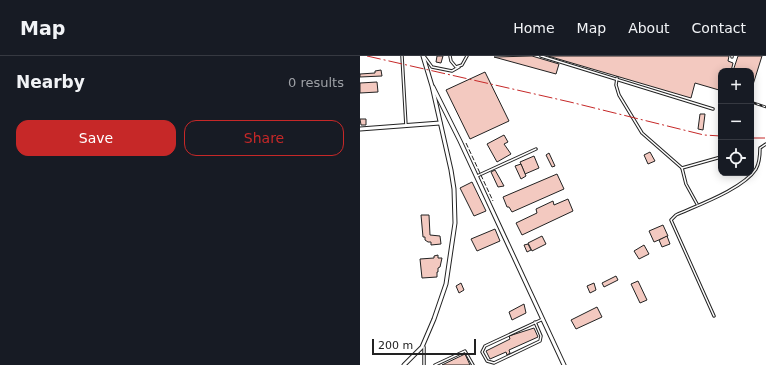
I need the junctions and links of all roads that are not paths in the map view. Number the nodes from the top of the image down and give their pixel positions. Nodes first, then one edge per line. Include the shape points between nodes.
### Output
1 (402, 56) edge
2 (423, 56) edge
3 (450, 56) edge
4 (467, 56) edge
5 (541, 56) edge
6 (459, 66) junction
7 (617, 78) junction
8 (432, 86) junction
9 (713, 109) dead end
10 (440, 123) junction
11 (406, 126) junction
12 (360, 130) edge
13 (766, 144) edge
14 (536, 149) dead end
15 (718, 158) edge
16 (682, 168) junction
17 (477, 176) junction
18 (697, 205) junction
19 (714, 316) dead end
20 (543, 319) junction
21 (535, 322) junction
22 (423, 345) junction
23 (404, 365) edge
24 (424, 365) edge
25 (435, 365) edge
26 (474, 365) edge
27 (564, 365) edge

1 - 11 lane
2 - 6 lane via 432,67 452,71
2 - 8 street
3 - 6 lane via 453,65
4 - 6 lane
5 - 7 lane
7 - 9 lane
7 - 16 lane via 619,95 642,133
8 - 10 street
8 - 17 street
10 - 11 street
10 - 22 street via 454,189 456,223 446,284
11 - 12 street
13 - 18 lane via 760,148 756,169 748,177 738,185
14 - 17 lane
15 - 16 lane
16 - 18 lane via 686,184
17 - 20 street
18 - 19 lane via 672,217 672,223
20 - 21 lane
20 - 27 street
21 - 21 lane via 485,346 482,352 487,361 494,363 540,341 542,336
22 - 23 street
22 - 24 lane
25 - 26 lane via 465,351

